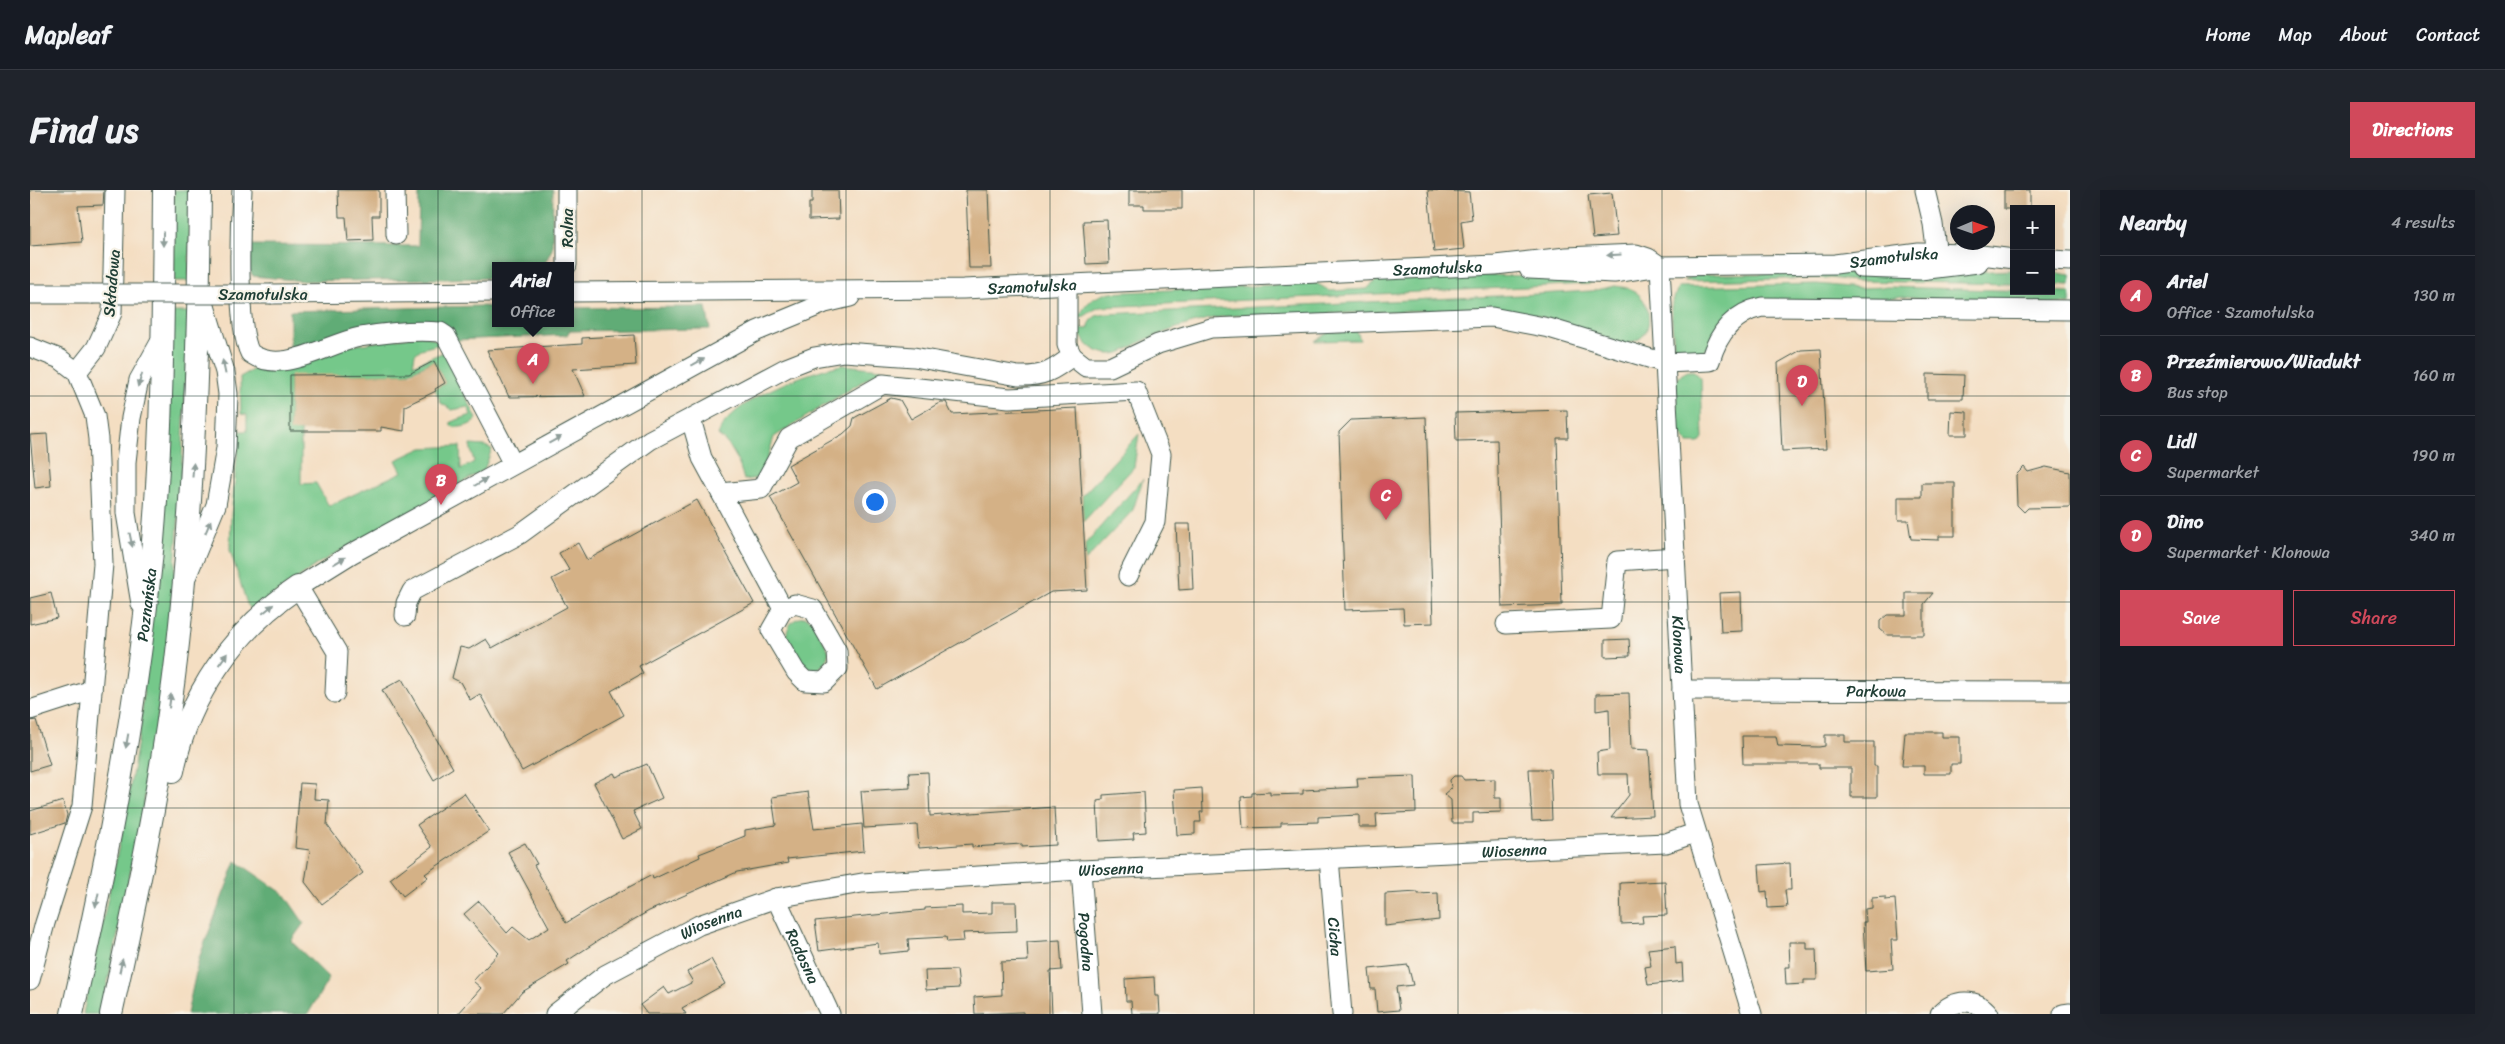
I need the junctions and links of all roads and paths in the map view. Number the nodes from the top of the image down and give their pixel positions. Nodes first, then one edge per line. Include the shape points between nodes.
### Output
1 (114, 190) edge
2 (164, 190) edge
3 (200, 190) edge
4 (242, 190) edge
5 (395, 190) edge
6 (568, 190) edge
7 (1925, 190) edge
8 (396, 234) dead end
9 (2010, 259) edge
10 (1938, 260) junction
11 (2055, 260) edge
12 (2070, 261) edge
13 (568, 262) edge
14 (1660, 266) junction
15 (199, 282) junction
16 (1067, 285) junction
17 (893, 289) junction
18 (492, 292) edge
19 (574, 292) edge
20 (30, 294) edge
21 (2070, 310) edge
22 (163, 337) junction
23 (30, 347) edge
24 (1072, 356) junction
25 (1665, 363) junction
26 (77, 372) junction
27 (691, 419) junction
28 (513, 464) junction
29 (721, 493) junction
30 (1676, 557) junction
31 (1128, 576) dead end
32 (298, 587) junction
33 (183, 588) junction
34 (783, 609) dead end
35 (405, 616) dead end
36 (1506, 624) dead end
37 (144, 626) junction
38 (92, 690) junction
39 (1682, 690) junction
40 (2070, 691) edge
41 (336, 693) dead end
42 (30, 710) edge
43 (1695, 833) junction
44 (145, 852) junction
45 (1330, 858) junction
46 (1081, 870) junction
47 (776, 898) junction
48 (30, 980) edge
49 (2070, 1013) edge
50 (72, 1014) edge
51 (111, 1014) edge
52 (555, 1014) edge
53 (830, 1014) edge
54 (1092, 1014) edge
55 (1342, 1014) edge
56 (1752, 1014) edge
57 (1940, 1014) edge
58 (1989, 1014) edge
59 (2063, 1014) edge

1 - 26 street, Składowa via 112,313 96,348
2 -> 22 main road, Poznańska
3 - 15 main road
4 - 28 street via 243,334 250,353 267,362 282,361 361,337 440,332 446,336
5 - 8 street
6 - 13 street, Rolna
7 - 10 street
9 - 10 street, Szamotulska via 1973,254
10 - 14 street, Szamotulska via 1900,254 1835,264
11 - 12 street
14 - 16 street, Szamotulska via 1636,254 1495,265
14 - 25 street, Klonowa
33 -> 15 main road via 195,432
33 -> 15 street via 216,505 226,448 228,394 225,372
16 - 17 street, Szamotulska
16 - 24 street via 1067,345
17 - 19 street, Szamotulska
28 -> 17 street via 768,325 825,303
18 - 20 street, Szamotulska, bridge
21 - 25 street via 1762,307 1745,311 1733,319 1713,349 1710,361
22 - 37 main road, Poznańska via 158,472
22 -> 37 street via 139,380 131,418 126,473 126,513
23 - 26 street via 60,359
24 - 25 street via 1086,367 1110,367 1158,344 1211,328 1492,317 1549,328
24 - 27 street via 1053,372 1029,377 914,357 844,352 814,357 786,368
25 - 30 street, Klonowa
26 - 38 street via 95,416 102,511 103,564
27 - 29 street via 702,458
27 - 35 street via 650,440 520,534 412,591 406,602
32 -> 28 street
29 - 31 street via 761,489 789,438 883,384 1009,398 1136,391 1161,454 1155,522
29 - 34 street
30 - 36 street via 1617,561 1610,619
30 - 39 street, Klonowa
32 - 41 street via 337,652
44 -> 32 main road via 171,782 182,734 207,683 256,619
44 -> 33 main road via 169,710
37 -> 50 main road, Poznańska via 112,829
38 - 42 street
38 - 48 street via 82,806
39 - 40 street, Parkowa
39 - 43 street, Klonowa via 1688,804
43 - 45 street, Wiosenna via 1666,843
43 - 56 street, Klonowa
51 -> 44 main road
45 - 46 street, Wiosenna
45 - 55 street, Cicha
46 - 47 street, Wiosenna via 862,883
46 - 54 street, Pogodna
47 - 52 street, Wiosenna via 699,925 605,975
47 - 53 street, Radosna
49 - 59 street
57 - 58 street via 1949,1006 1968,1001 1978,1004

